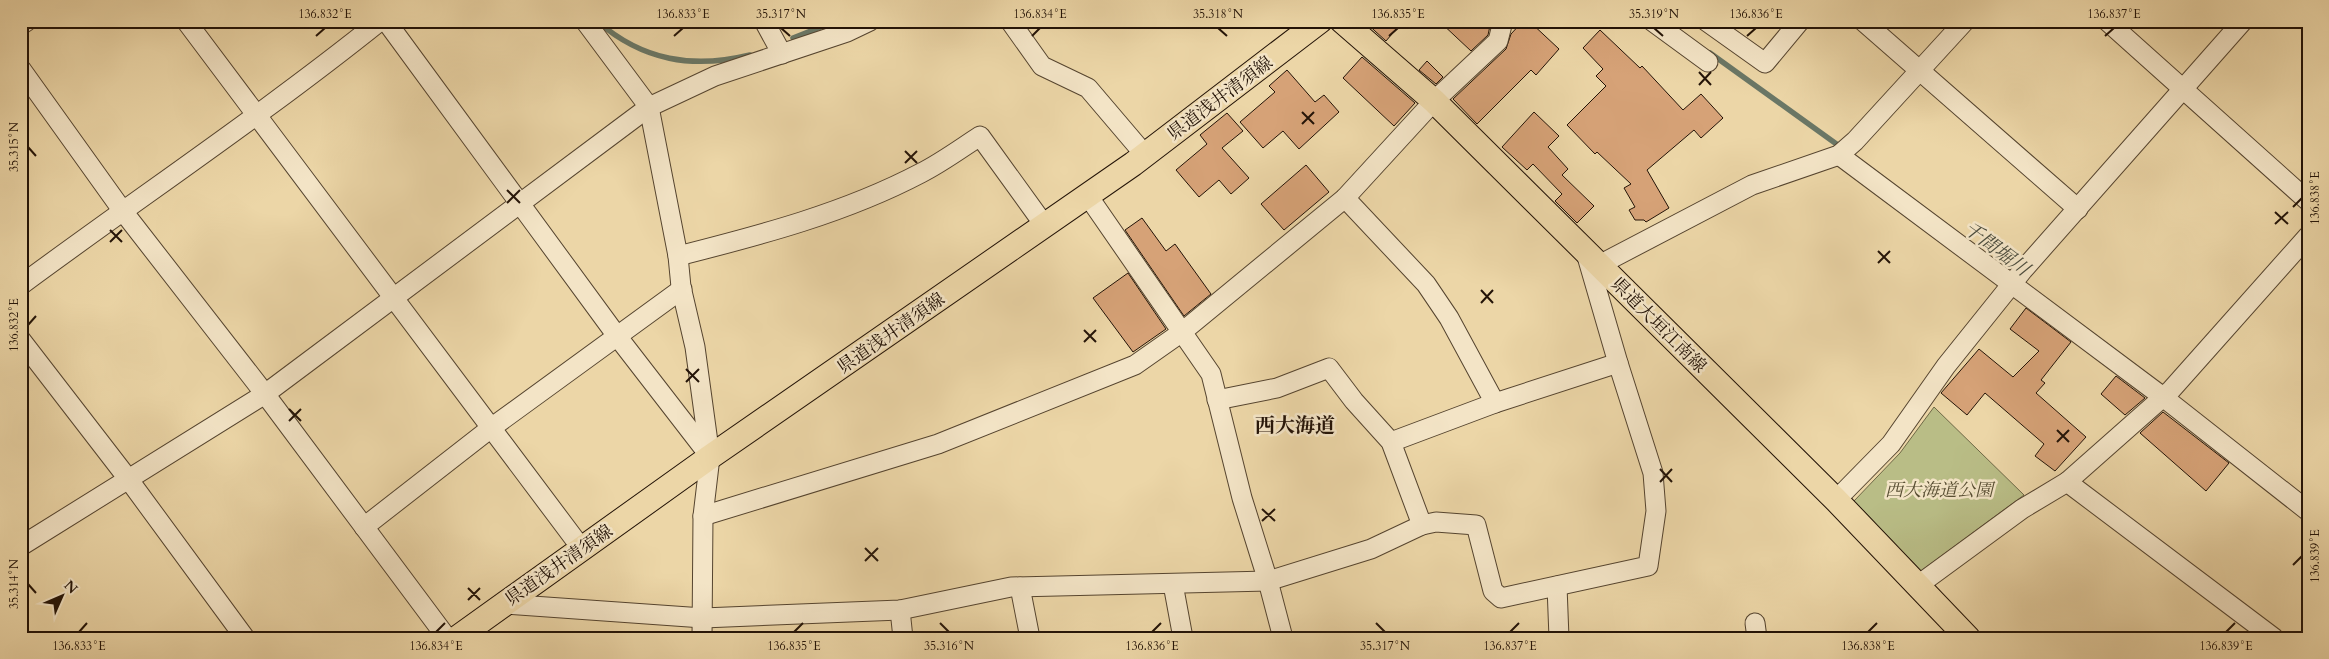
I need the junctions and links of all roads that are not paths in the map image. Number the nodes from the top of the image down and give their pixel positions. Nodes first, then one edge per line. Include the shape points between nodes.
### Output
1 (27, 21) edge
2 (186, 21) edge
3 (380, 21) edge
4 (386, 21) edge
5 (585, 21) edge
6 (764, 21) edge
7 (870, 21) edge
8 (1010, 21) edge
9 (1320, 21) edge
10 (1342, 21) edge
11 (1503, 21) edge
12 (1652, 21) edge
13 (1706, 21) edge
14 (1800, 21) edge
15 (1863, 21) edge
16 (1965, 21) edge
17 (2106, 21) edge
18 (2244, 21) edge
19 (21, 25) edge
20 (782, 54) junction
21 (1708, 62) dead end
22 (21, 69) edge
23 (1920, 72) junction
24 (2182, 88) junction
25 (1434, 101) junction
26 (649, 107) junction
27 (255, 116) junction
28 (1846, 149) junction
29 (1145, 155) junction
30 (1088, 196) junction
31 (1345, 198) junction
32 (2308, 201) edge
33 (520, 202) junction
34 (2078, 209) junction
35 (122, 210) junction
36 (1044, 226) junction
37 (2308, 236) edge
38 (678, 256) junction
39 (1592, 259) junction
40 (2016, 278) junction
41 (21, 286) edge
42 (682, 289) junction
43 (392, 299) junction
44 (1182, 332) junction
45 (618, 336) junction
46 (21, 340) edge
47 (1618, 363) junction
48 (265, 394) junction
49 (2167, 394) junction
50 (1217, 400) junction
51 (1495, 403) junction
52 (491, 428) junction
53 (1391, 442) junction
54 (710, 457) junction
55 (129, 480) junction
56 (2067, 482) junction
57 (1836, 500) junction
58 (2308, 511) edge
59 (702, 516) junction
60 (1422, 525) junction
61 (364, 526) junction
62 (21, 546) edge
63 (582, 549) junction
64 (1268, 580) junction
65 (1172, 584) junction
66 (1557, 586) junction
67 (1917, 586) junction
68 (1020, 587) junction
69 (504, 604) junction
70 (900, 610) junction
71 (703, 618) junction
72 (245, 638) edge
73 (447, 638) edge
74 (456, 638) edge
75 (702, 638) edge
76 (903, 638) edge
77 (1030, 638) edge
78 (1184, 638) edge
79 (1284, 638) edge
80 (1559, 638) edge
81 (1968, 638) edge
82 (2274, 638) edge

1 - 19 street
2 - 27 street
3 - 27 street
4 - 33 street
5 - 26 street
6 - 20 street
7 - 20 street
8 - 29 street via 1042,66 1088,88
9 - 29 main road, 県道浅井清須線
10 - 25 main road, 県道大垣江南線
11 - 25 street via 1498,41
12 - 21 street
13 - 14 street via 1765,63
15 - 23 street
16 - 23 street
17 - 24 street
18 - 24 street
20 - 26 street via 715,76
22 - 35 street
23 - 28 street
23 - 34 street
24 - 32 street
24 - 34 street
25 - 31 street
25 - 39 main road, 県道大垣江南線
26 - 33 street
26 - 38 street
27 - 35 street
27 - 43 street
28 - 39 street via 1752,186
28 - 40 street
29 - 30 main road, 県道浅井清須線
30 - 36 main road, 県道浅井清須線
30 - 44 street
31 - 44 street
31 - 51 street via 1426,284 1449,318
33 - 43 street
33 - 45 street
34 - 40 street
35 - 41 street
35 - 48 street
36 - 38 street via 980,136 922,173 867,199 754,236
36 - 54 main road, 県道浅井清須線
37 - 49 street
38 - 42 street
39 - 47 street
39 - 57 main road, 県道大垣江南線
40 - 49 street
40 - 57 street via 1946,366 1891,444
42 - 45 street
42 - 54 street via 696,347
43 - 48 street
43 - 52 street
44 - 50 street via 1211,374
44 - 59 street via 1135,365 938,444
45 - 52 street
45 - 54 street
46 - 55 street
47 - 51 street
47 - 66 street via 1653,473 1656,511 1648,566
48 - 55 street
48 - 61 street
49 - 56 street
49 - 58 street
50 - 53 street via 1277,388 1329,368 1354,402
50 - 64 street via 1242,498
51 - 53 street
52 - 61 street
52 - 63 street
53 - 60 street
54 - 59 street
54 - 63 main road, 県道浅井清須線
55 - 62 street
55 - 72 street
56 - 67 street via 2022,509
56 - 82 street
57 - 67 main road, 県道大垣江南線
59 - 71 street
60 - 64 street via 1372,549
60 - 66 street via 1436,522 1476,524 1493,590 1502,598
61 - 73 street
63 - 69 main road, 県道浅井清須線
64 - 65 street
64 - 79 street
65 - 68 street
65 - 78 street
66 - 80 street
67 - 81 main road, 県道大垣江南線
68 - 70 street
68 - 77 street
69 - 71 street
69 - 74 main road, 県道浅井清須線
70 - 71 street
70 - 76 street
71 - 75 street

